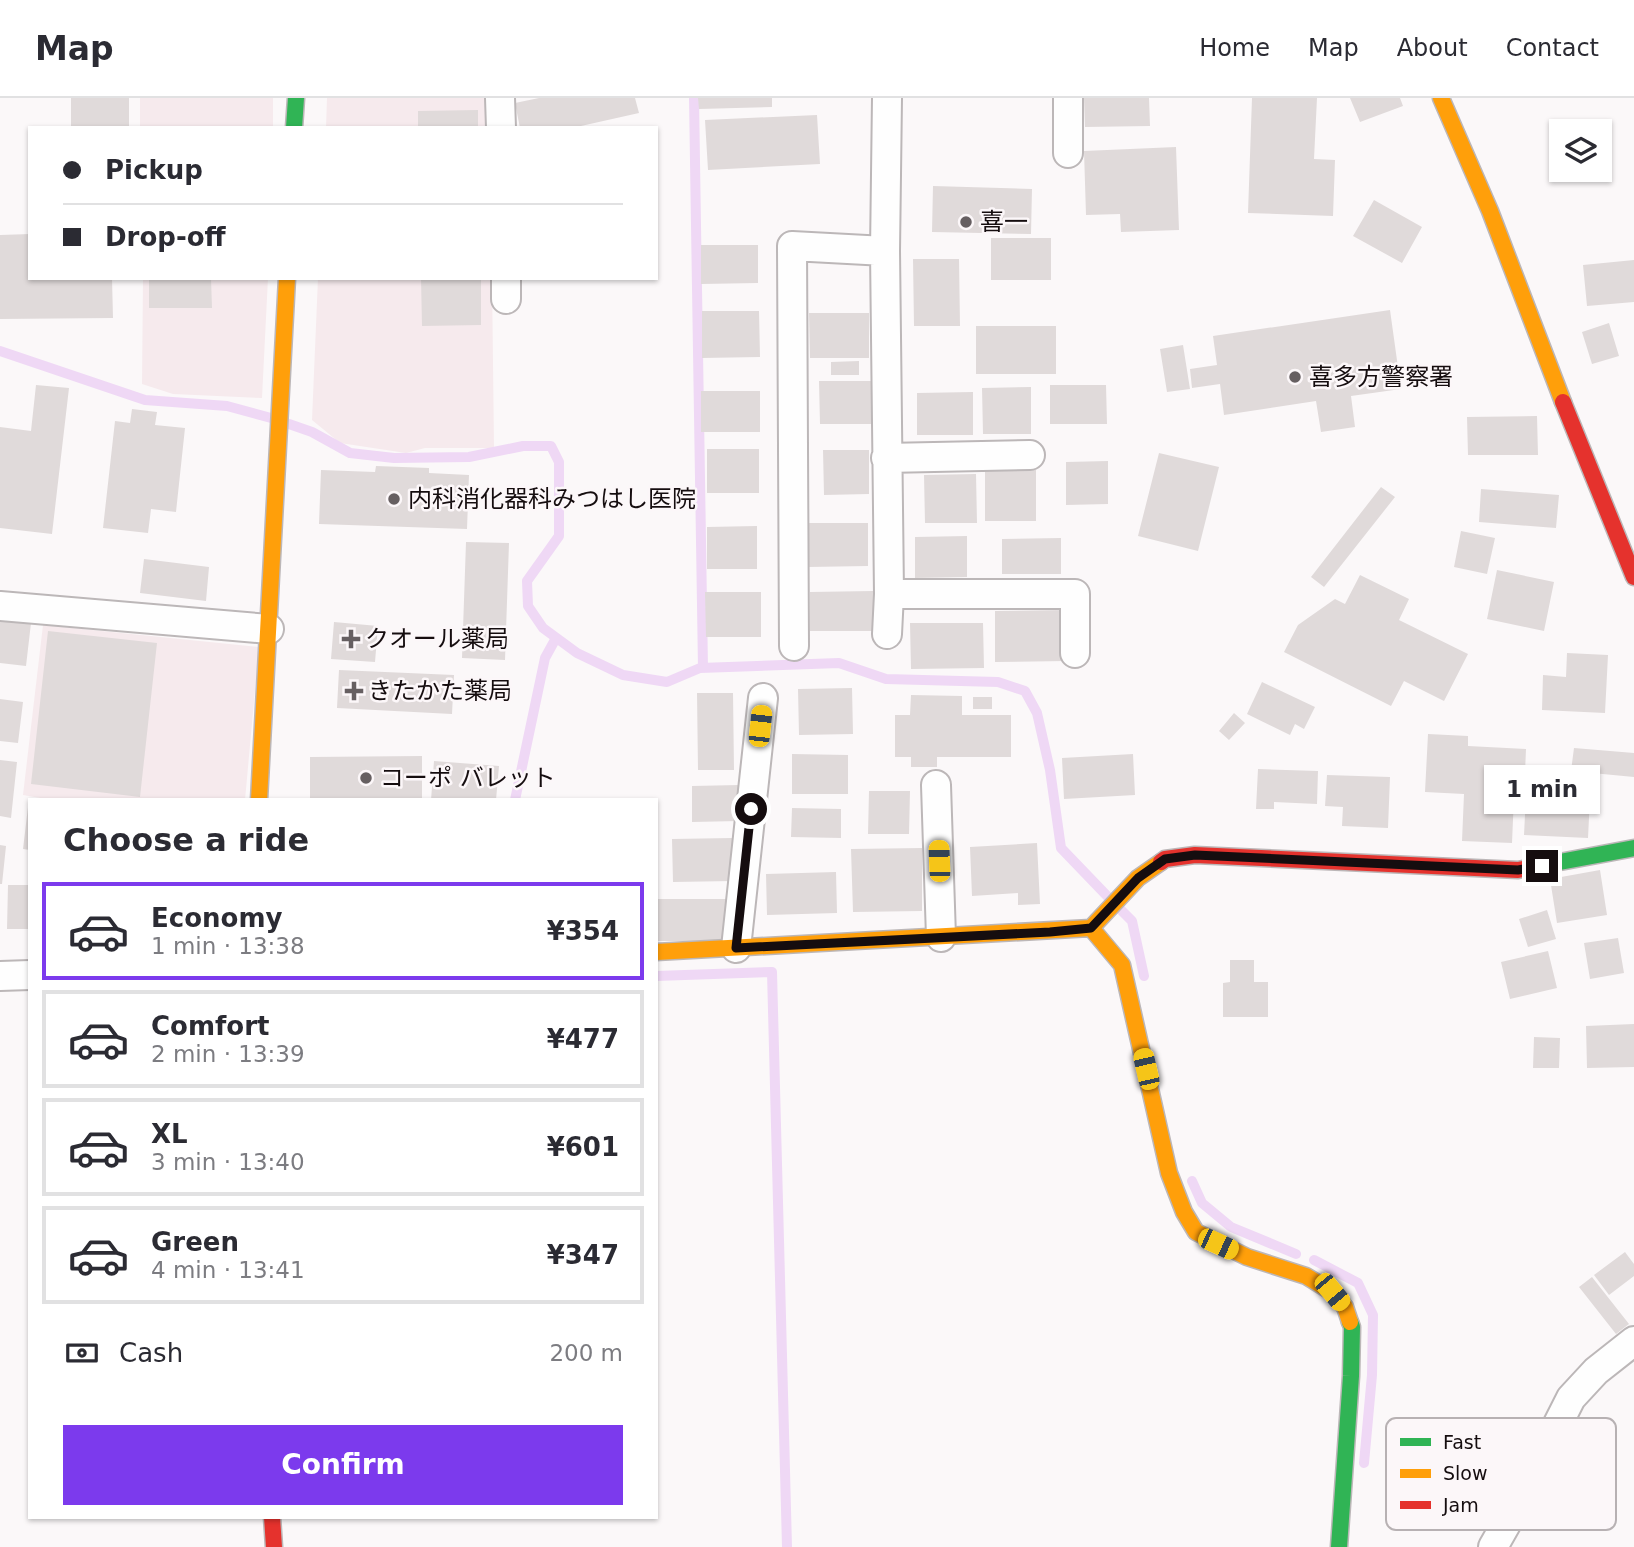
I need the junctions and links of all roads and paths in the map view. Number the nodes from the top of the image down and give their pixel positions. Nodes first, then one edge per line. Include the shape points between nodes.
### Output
1 (296, 98) edge
2 (500, 98) edge
3 (887, 98) edge
4 (1068, 98) edge
5 (1441, 98) edge
6 (294, 126) edge
7 (501, 126) edge
8 (1068, 153) dead end
9 (885, 251) junction
10 (287, 280) edge
11 (1030, 456) dead end
12 (886, 458) junction
13 (1634, 577) edge
14 (889, 594) junction
15 (0, 606) edge
16 (269, 629) junction
17 (887, 634) dead end
18 (794, 646) dead end
19 (1075, 653) dead end
20 (763, 698) dead end
21 (936, 785) dead end
22 (259, 798) edge
23 (1634, 848) edge
24 (1097, 922) junction
25 (941, 937) junction
26 (736, 948) junction
27 (658, 952) edge
28 (28, 975) edge
29 (0, 976) edge
30 (1634, 1341) edge
31 (1561, 1418) edge
32 (272, 1519) edge
33 (1503, 1530) edge
34 (274, 1547) edge
35 (1339, 1547) edge
36 (1493, 1547) edge

1 - 6 street
2 - 7 street
3 - 9 street
4 - 8 street
5 - 13 street
9 - 12 street
9 - 18 street via 792,246
10 - 16 street
11 - 12 street
12 - 14 street
14 - 17 street
14 - 19 street via 1075,594
15 - 16 street
16 - 22 street
20 - 26 street
21 - 25 street
23 - 24 street via 1518,870 1195,855 1165,859 1138,878
24 - 25 street
24 - 35 street via 1122,965 1169,1173 1196,1232 1247,1257 1306,1276 1332,1292 1345,1307 1352,1327 1351,1376
25 - 26 street
26 - 27 street
28 - 29 street
30 - 31 street via 1595,1371 1571,1398
32 - 34 street
33 - 36 street

